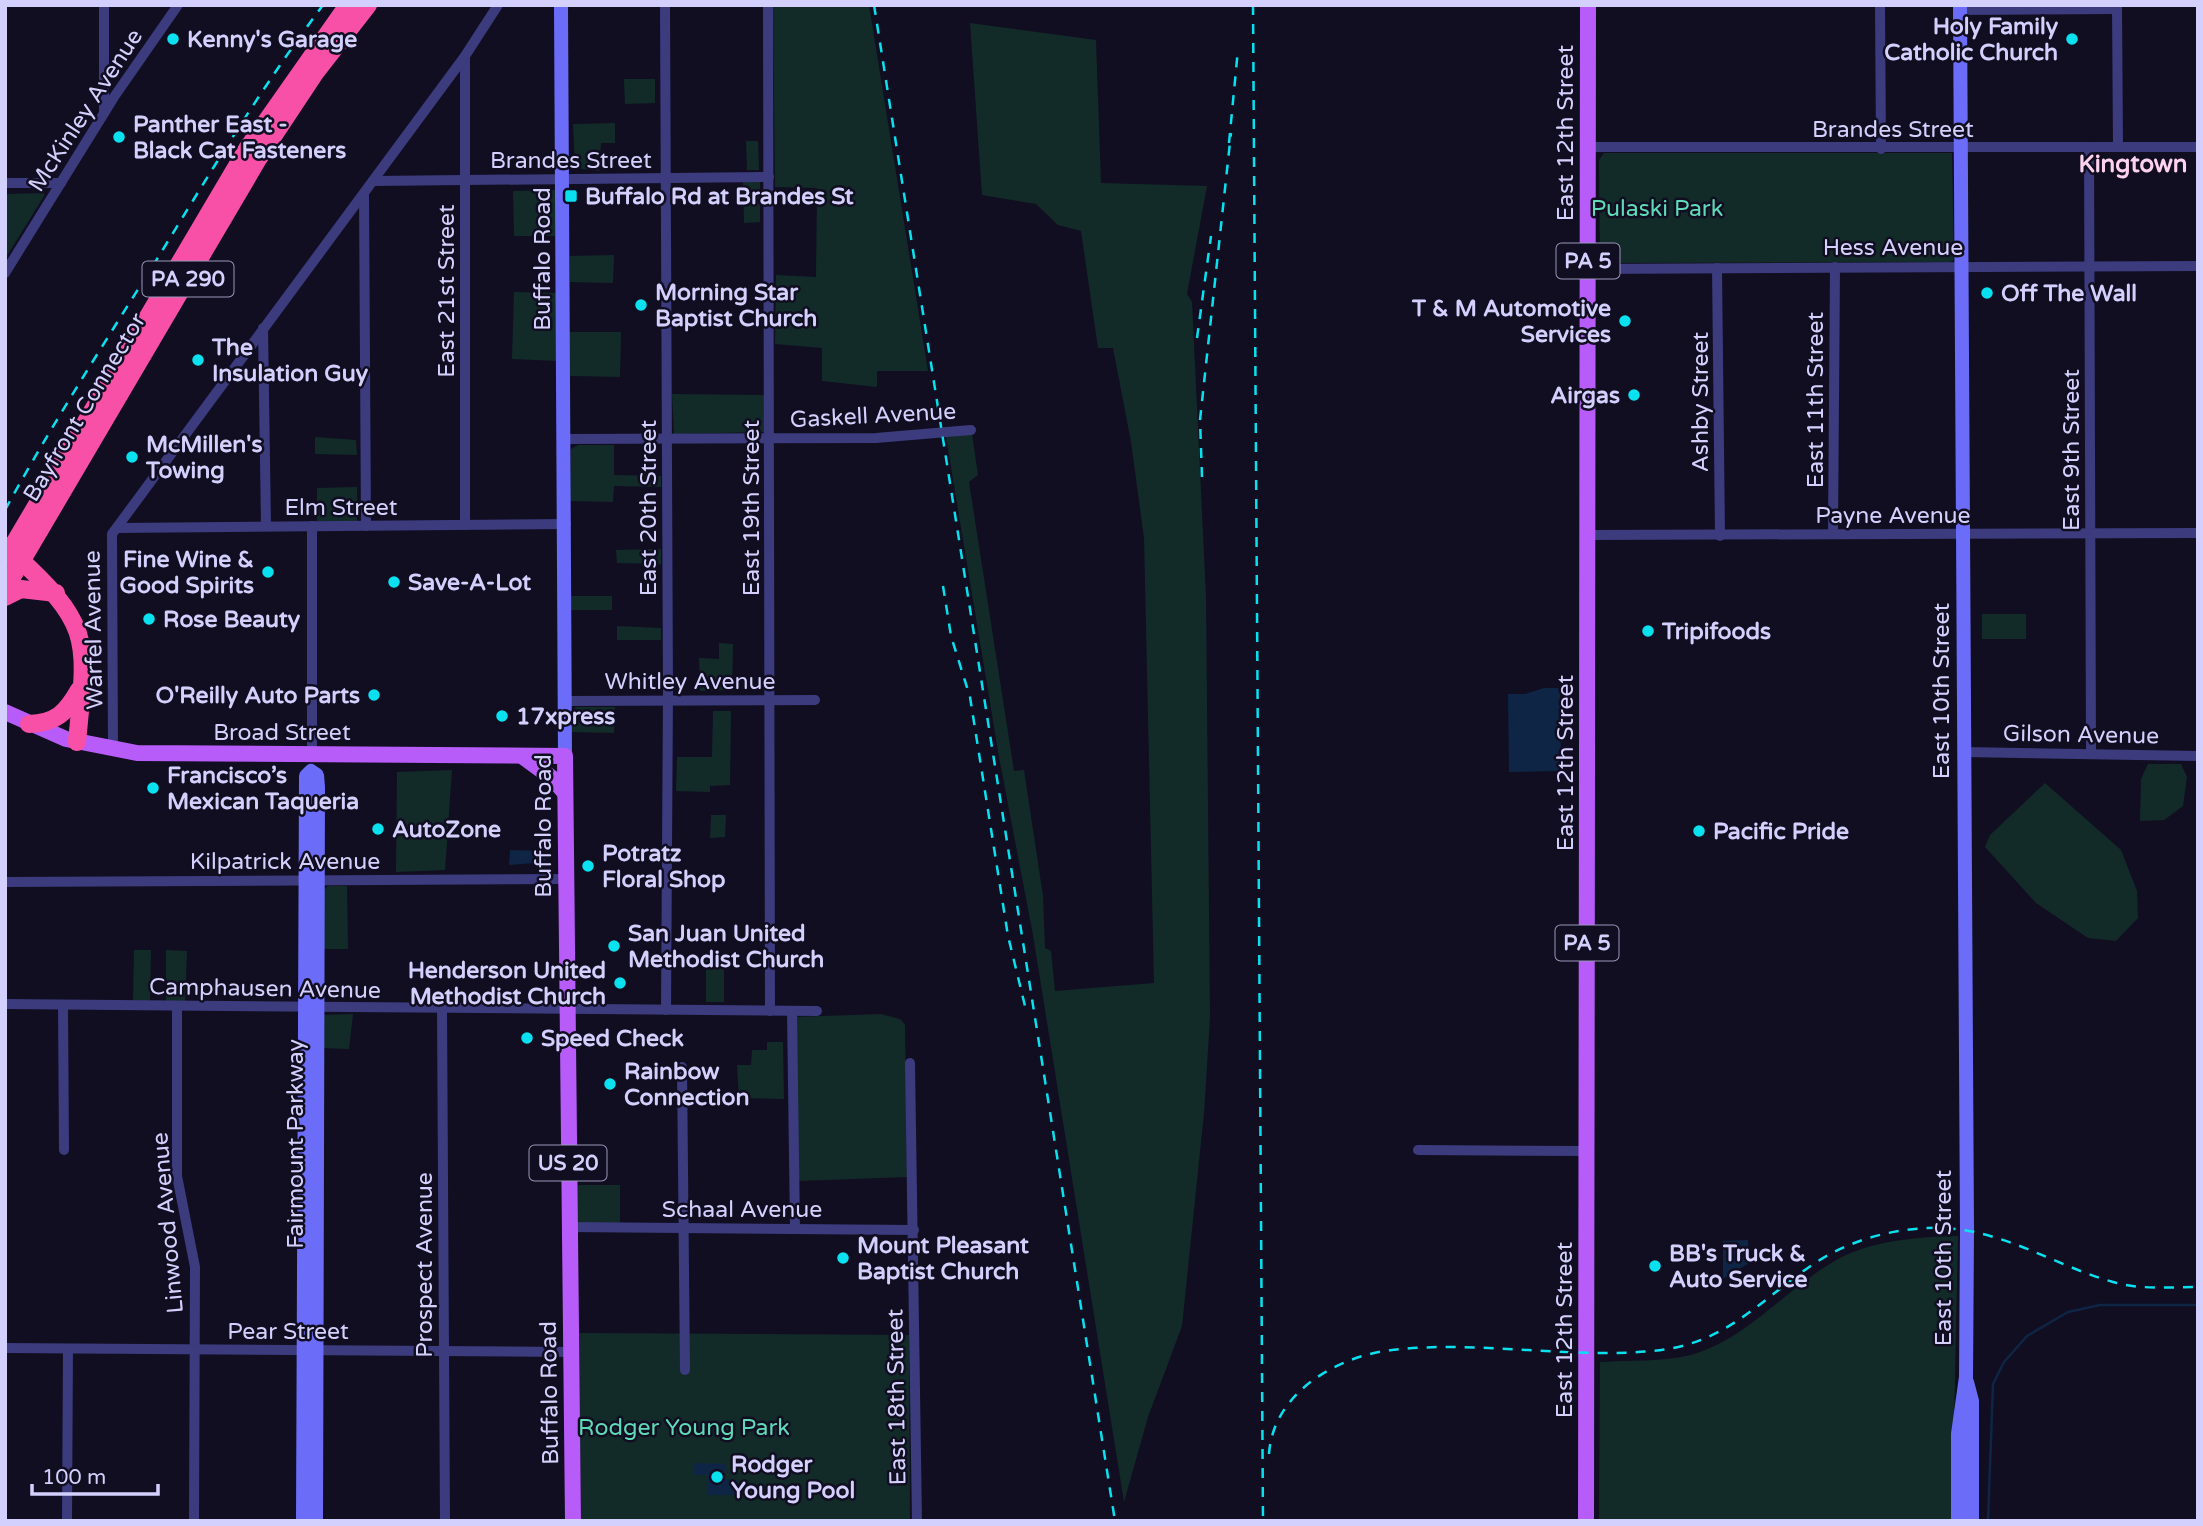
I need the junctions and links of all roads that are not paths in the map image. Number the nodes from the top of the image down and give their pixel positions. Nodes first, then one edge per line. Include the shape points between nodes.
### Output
1 (104, 5) edge
2 (178, 5) edge
3 (348, 5) edge
4 (368, 5) edge
5 (498, 5) edge
6 (561, 5) edge
7 (665, 5) edge
8 (768, 5) edge
9 (1588, 5) edge
10 (1880, 5) edge
11 (2117, 7) edge
12 (1960, 8) edge
13 (464, 56) junction
14 (104, 114) junction
15 (1588, 147) junction
16 (2118, 147) junction
17 (2198, 147) edge
18 (1961, 148) junction
19 (2089, 148) junction
20 (1881, 149) junction
21 (769, 177) junction
22 (565, 179) junction
23 (667, 179) junction
24 (465, 180) junction
25 (373, 181) junction
26 (5, 183) edge
27 (61, 183) junction
28 (364, 194) junction
29 (1962, 266) junction
30 (2090, 266) junction
31 (2198, 266) edge
32 (1835, 267) junction
33 (1717, 268) junction
34 (1588, 269) junction
35 (5, 273) edge
36 (263, 328) junction
37 (971, 430) dead end
38 (566, 439) junction
39 (667, 439) junction
40 (769, 439) junction
41 (566, 524) junction
42 (465, 525) junction
43 (266, 526) junction
44 (312, 526) junction
45 (366, 526) junction
46 (117, 528) junction
47 (2198, 533) edge
48 (1833, 534) junction
49 (1963, 534) junction
50 (2090, 534) junction
51 (1588, 535) junction
52 (1720, 536) junction
53 (12, 557) edge
54 (5, 589) edge
55 (57, 593) junction
56 (5, 597) edge
57 (82, 684) junction
58 (668, 700) junction
59 (771, 700) junction
60 (815, 700) dead end
61 (565, 701) junction
62 (5, 712) edge
63 (29, 724) junction
64 (77, 742) junction
65 (113, 750) junction
66 (1964, 752) junction
67 (2091, 753) junction
68 (521, 756) junction
69 (565, 756) junction
70 (2198, 756) edge
71 (312, 763) junction
72 (565, 793) junction
73 (566, 879) junction
74 (312, 880) junction
75 (5, 881) edge
76 (5, 1004) edge
77 (63, 1005) junction
78 (177, 1006) junction
79 (312, 1008) junction
80 (442, 1009) junction
81 (566, 1010) junction
82 (666, 1010) junction
83 (770, 1011) junction
84 (792, 1011) junction
85 (817, 1011) dead end
86 (910, 1063) dead end
87 (682, 1067) dead end
88 (64, 1150) dead end
89 (1418, 1150) dead end
90 (1587, 1152) junction
91 (569, 1227) junction
92 (683, 1228) junction
93 (795, 1229) junction
94 (914, 1230) junction
95 (5, 1348) edge
96 (68, 1349) junction
97 (196, 1350) junction
98 (311, 1350) junction
99 (444, 1351) junction
100 (571, 1352) junction
101 (685, 1370) dead end
102 (1966, 1377) junction
103 (67, 1521) edge
104 (194, 1521) edge
105 (303, 1521) edge
106 (316, 1521) edge
107 (445, 1521) edge
108 (573, 1521) edge
109 (916, 1521) edge
110 (1586, 1521) edge
111 (1958, 1521) edge
112 (1972, 1521) edge

1 - 14 street
2 - 14 street, McKinley Avenue
3 - 53 highway, Bayfront Connector / PA 290 via 247,149
4 - 53 highway, Bayfront Connector / PA 290 via 315,73 258,159
5 - 13 street, Warfel Avenue
6 - 22 street, Buffalo Road
7 - 23 street, East 20th Street
8 - 21 street, East 19th Street
9 - 15 main road, East 12th Street / PA 5
10 - 20 street
11 - 12 street
11 - 16 street
12 - 18 street, East 10th Street
13 - 24 street, East 21st Street
13 - 25 street, Warfel Avenue
14 - 27 street, McKinley Avenue
15 - 20 street, Brandes Street
15 - 34 main road, East 12th Street / PA 5
16 - 17 street, Brandes Street
16 - 19 street, Brandes Street
18 - 19 street, Brandes Street
18 - 20 street, Brandes Street
18 - 29 street, East 10th Street
19 - 30 street, East 9th Street
21 - 23 street, Brandes Street
21 - 40 street, East 19th Street
22 - 23 street, Brandes Street
22 - 24 street, Brandes Street
22 - 38 street, Buffalo Road
23 - 39 street, East 20th Street
24 - 25 street, Brandes Street
24 - 42 street, East 21st Street
25 - 28 street, Warfel Avenue
26 - 27 street
27 - 35 street, McKinley Avenue
28 - 36 street, Warfel Avenue
28 - 45 street
29 - 30 street, Hess Avenue
29 - 32 street, Hess Avenue
29 - 49 street, East 10th Street
30 - 31 street, Hess Avenue
30 - 50 street, East 9th Street
32 - 33 street, Hess Avenue
32 - 48 street, East 11th Street
33 - 34 street, Hess Avenue
33 - 52 street, Ashby Street
34 - 51 main road, East 12th Street / PA 5
36 - 43 street
36 - 46 street, Warfel Avenue
37 - 40 street, Gaskell Avenue
38 - 39 street, Gaskell Avenue
38 - 41 street, Buffalo Road
39 - 40 street, Gaskell Avenue
39 - 58 street, East 20th Street
40 - 59 street, East 19th Street
41 - 42 street, Elm Street
41 - 61 street, Buffalo Road
42 - 45 street, Elm Street
43 - 44 street, Elm Street
43 - 46 street, Elm Street
44 - 45 street, Elm Street
44 - 71 street, Fairmount Parkway
46 - 65 street, Warfel Avenue via 111,544
47 - 50 street, Payne Avenue
48 - 49 street, Payne Avenue
48 - 52 street, Payne Avenue
49 - 50 street, Payne Avenue
49 - 66 street, East 10th Street
50 - 67 street, East 9th Street
51 - 52 street, Payne Avenue
51 - 90 main road, East 12th Street / PA 5
53 - 54 highway, Bayfront Connector / PA 290
53 - 55 highway
55 - 56 highway via 20,589
55 - 57 highway via 78,631
57 - 63 highway via 60,716
57 - 64 highway
58 - 59 street, Whitley Avenue
58 - 61 street, Whitley Avenue
58 - 82 street, East 20th Street
59 - 60 street, Whitley Avenue
59 - 83 street, East 19th Street
61 - 69 street, Buffalo Road
62 - 63 main road, Broad Street
63 - 64 main road, Broad Street
64 - 65 main road, Broad Street
65 - 71 main road, Broad Street
66 - 67 street, Gilson Avenue
66 - 102 street, East 10th Street
67 - 70 street, Gilson Avenue
68 - 69 main road, Broad Street
68 - 71 main road, Broad Street
68 - 72 main road via 547,773
69 - 72 main road, Buffalo Road / US 20
71 - 74 street, Fairmount Parkway via 317,775
72 - 73 main road, Buffalo Road / US 20
73 - 74 street, Kilpatrick Avenue
73 - 81 main road, Buffalo Road / US 20
74 - 75 street, Kilpatrick Avenue
74 - 79 street, Fairmount Parkway
76 - 77 street, Camphausen Avenue
77 - 78 street, Camphausen Avenue
77 - 88 street
78 - 79 street, Camphausen Avenue
78 - 97 street, Linwood Avenue via 176,1157 194,1258
79 - 80 street, Camphausen Avenue
79 - 98 street, Fairmount Parkway
80 - 81 street, Camphausen Avenue
80 - 99 street, Prospect Avenue
81 - 82 street, Camphausen Avenue
81 - 91 main road, Buffalo Road / US 20
82 - 83 street, Camphausen Avenue
83 - 84 street, Camphausen Avenue
84 - 85 street, Camphausen Avenue
84 - 93 street
86 - 94 street, East 18th Street
87 - 92 street
89 - 90 street
90 - 110 main road, East 12th Street / PA 5
91 - 92 street, Schaal Avenue
91 - 100 main road, Buffalo Road / US 20
92 - 93 street, Schaal Avenue
92 - 101 street
93 - 94 street, Schaal Avenue
94 - 109 street, East 18th Street
95 - 96 street, Pear Street
96 - 97 street, Pear Street
96 - 103 street
97 - 98 street, Pear Street
97 - 104 street, Linwood Avenue
98 - 99 street, Pear Street
98 - 105 street, Fairmount Parkway
98 - 106 street, Fairmount Parkway
99 - 100 street, Pear Street
99 - 107 street, Prospect Avenue
100 - 108 main road, Buffalo Road / US 20
102 - 111 street, East 10th Street via 1958,1434
102 - 112 street, East 10th Street via 1972,1401

